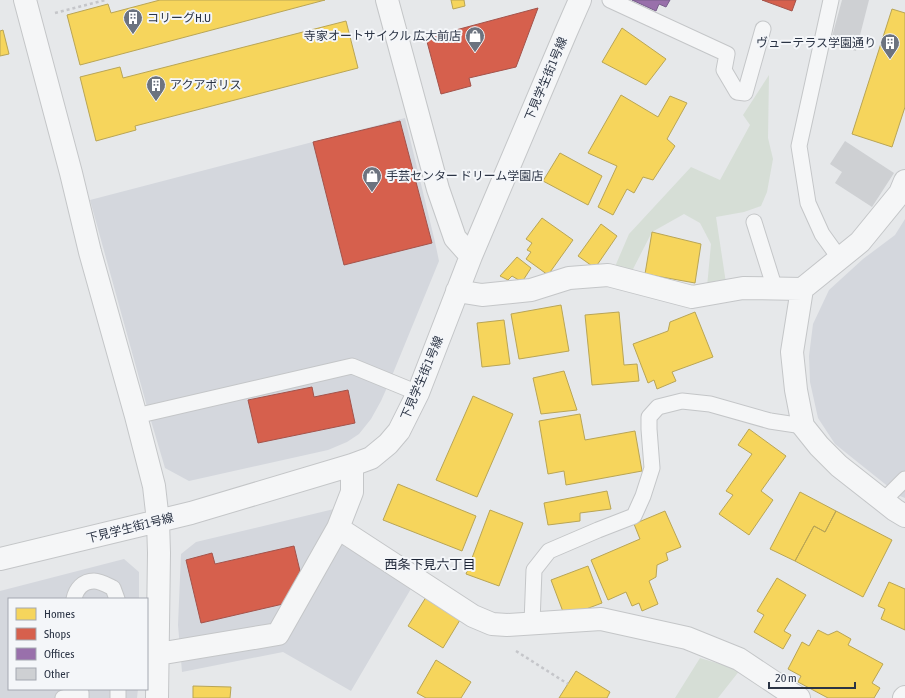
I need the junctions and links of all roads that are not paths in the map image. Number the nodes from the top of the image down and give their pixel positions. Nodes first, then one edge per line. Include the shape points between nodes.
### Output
1 (387, 0) edge
2 (580, 0) edge
3 (610, 0) edge
4 (831, 0) edge
5 (28, 10) edge
6 (763, 29) dead end
7 (905, 181) edge
8 (754, 222) dead end
9 (471, 256) junction
10 (840, 259) junction
11 (775, 289) junction
12 (802, 289) junction
13 (457, 291) junction
14 (418, 393) junction
15 (136, 416) junction
16 (803, 426) junction
17 (352, 465) junction
18 (905, 479) edge
19 (883, 501) junction
20 (905, 516) edge
21 (158, 521) junction
22 (338, 528) junction
23 (0, 558) edge
24 (74, 598) edge
25 (117, 598) edge
26 (532, 623) junction
27 (158, 654) junction
28 (81, 693) edge
29 (63, 698) edge
30 (158, 698) edge
31 (799, 698) edge

1 - 9 street via 438,189 455,238
2 - 9 street, 下見学生街1号線
3 - 6 lane via 727,54 724,70 737,92 745,93
4 - 10 lane via 799,146 808,203 822,234
5 - 15 street via 90,252
7 - 10 street via 900,192 860,242
8 - 11 lane
9 - 13 street, 下見学生街1号線
10 - 12 street
11 - 12 street
11 - 13 street via 743,288 692,296 608,275 569,278 531,290 482,295
12 - 16 street via 792,352
13 - 14 street, 下見学生街1号線
14 - 15 lane via 352,366
14 - 17 street, 下見学生街1号線 via 399,431 388,444 371,458
15 - 21 street via 154,486
16 - 19 street via 839,466
16 - 26 lane via 770,421 710,404 682,401 658,407 649,417 652,468 644,496 634,516 549,551 534,570
17 - 21 street, 下見学生街1号線
17 - 22 street via 352,492
18 - 19 lane
19 - 20 street
21 - 23 street, 下見学生街1号線
21 - 27 street
22 - 26 street via 473,616 492,624
22 - 27 street via 278,634
24 - 25 lane via 76,591 83,584 94,581 112,588
26 - 31 street via 601,619 687,638 739,659
27 - 30 street
28 - 29 lane

